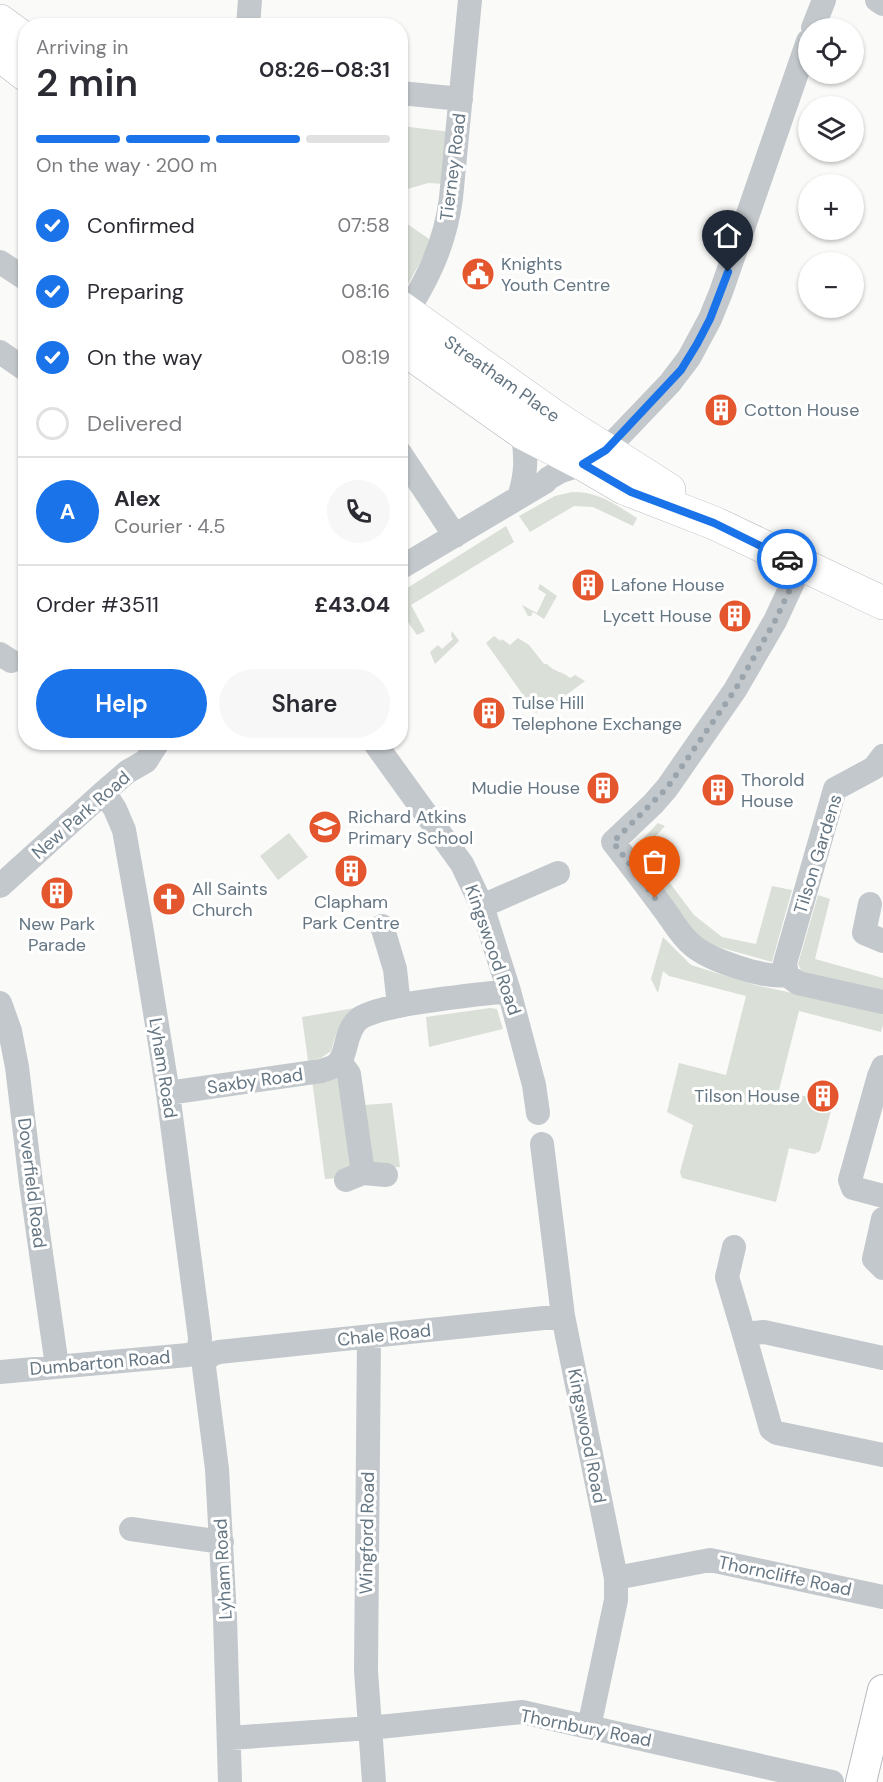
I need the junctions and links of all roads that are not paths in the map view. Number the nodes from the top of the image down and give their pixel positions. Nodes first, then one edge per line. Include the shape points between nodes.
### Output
1 (250, 0) edge
2 (470, 0) edge
3 (824, 0) edge
4 (877, 0) edge
5 (883, 4) edge
6 (249, 18) edge
7 (817, 18) edge
8 (0, 21) edge
9 (18, 34) edge
10 (0, 55) edge
11 (18, 69) edge
12 (798, 70) edge
13 (408, 94) edge
14 (461, 99) junction
15 (0, 262) edge
16 (18, 274) edge
17 (408, 308) edge
18 (408, 317) edge
19 (0, 352) edge
20 (408, 352) edge
21 (18, 364) edge
22 (523, 433) junction
23 (594, 462) junction
24 (408, 465) edge
25 (519, 497) junction
26 (455, 536) junction
27 (408, 563) edge
28 (801, 566) junction
29 (883, 603) edge
30 (153, 750) edge
31 (380, 750) edge
32 (883, 756) edge
33 (104, 792) junction
34 (558, 873) dead end
35 (0, 886) edge
36 (870, 904) dead end
37 (482, 906) junction
38 (382, 926) dead end
39 (883, 941) edge
40 (787, 975) junction
41 (509, 991) junction
42 (0, 1002) edge
43 (883, 1002) edge
44 (399, 1006) junction
45 (340, 1062) junction
46 (883, 1067) edge
47 (168, 1093) junction
48 (538, 1113) dead end
49 (542, 1144) dead end
50 (365, 1176) dead end
51 (883, 1196) edge
52 (883, 1219) edge
53 (734, 1247) dead end
54 (879, 1264) edge
55 (563, 1316) junction
56 (744, 1334) junction
57 (369, 1337) junction
58 (203, 1354) junction
59 (883, 1358) edge
60 (57, 1366) junction
61 (0, 1372) edge
62 (883, 1455) edge
63 (131, 1529) dead end
64 (222, 1542) junction
65 (616, 1578) junction
66 (883, 1597) edge
67 (883, 1690) edge
68 (589, 1727) junction
69 (370, 1728) junction
70 (230, 1738) junction
71 (230, 1782) edge
72 (374, 1782) edge
73 (832, 1782) edge
74 (861, 1782) edge

1 - 6 street
2 - 14 street, Tierney Road
3 - 7 street
4 - 5 street
8 - 9 highway
10 - 11 highway
12 - 23 street via 721,292 697,344 670,383
13 - 14 street
14 - 17 street, Tierney Road via 444,235 433,266
15 - 16 street
18 - 23 highway, Streatham Place via 558,419
19 - 21 street
20 - 22 highway, Streatham Place
22 - 23 highway, Streatham Place
22 - 25 street via 526,467
23 - 25 street via 555,474
23 - 28 highway via 631,492 714,523
24 - 26 street
25 - 26 street
26 - 27 street
28 - 29 highway
28 - 40 street via 735,690 667,788 613,842 692,945 747,970 778,977
30 - 33 street, New Park Road via 146,761
31 - 37 street, Kingswood Road via 462,864
32 - 40 street, Tilson Gardens via 874,768 835,789 785,963
33 - 35 street, New Park Road
33 - 47 street, Lyham Road via 123,830
34 - 37 street
36 - 39 street via 864,933
37 - 41 street, Kingswood Road
38 - 44 street via 395,969
40 - 43 street via 798,983
41 - 44 street
41 - 48 street, Kingswood Road
42 - 60 street, Doverfield Road via 17,1067
44 - 45 street via 359,1019 350,1029
45 - 47 street, Saxby Road via 321,1071
45 - 50 street via 349,1074
46 - 51 street via 850,1180 853,1188
47 - 58 street, Lyham Road
49 - 55 street, Kingswood Road
52 - 54 street
53 - 56 street via 727,1277
55 - 57 street, Chale Road
55 - 65 street, Kingswood Road
56 - 59 street via 764,1332
56 - 62 street via 771,1429
57 - 58 street, Chale Road
57 - 69 street, Wingford Road via 366,1671
58 - 60 street, Dumbarton Road
58 - 64 street, Lyham Road
60 - 61 street, Dumbarton Road
63 - 64 street
64 - 70 street, Lyham Road
65 - 66 street, Thorncliffe Road via 710,1560
65 - 68 street, Kingswood Road via 616,1600
67 - 74 main road
68 - 69 street, Thornbury Road via 522,1712
68 - 73 street, Thornbury Road
69 - 70 street, Thornbury Road
69 - 72 street, Wingford Road
70 - 71 street, Lyham Road

